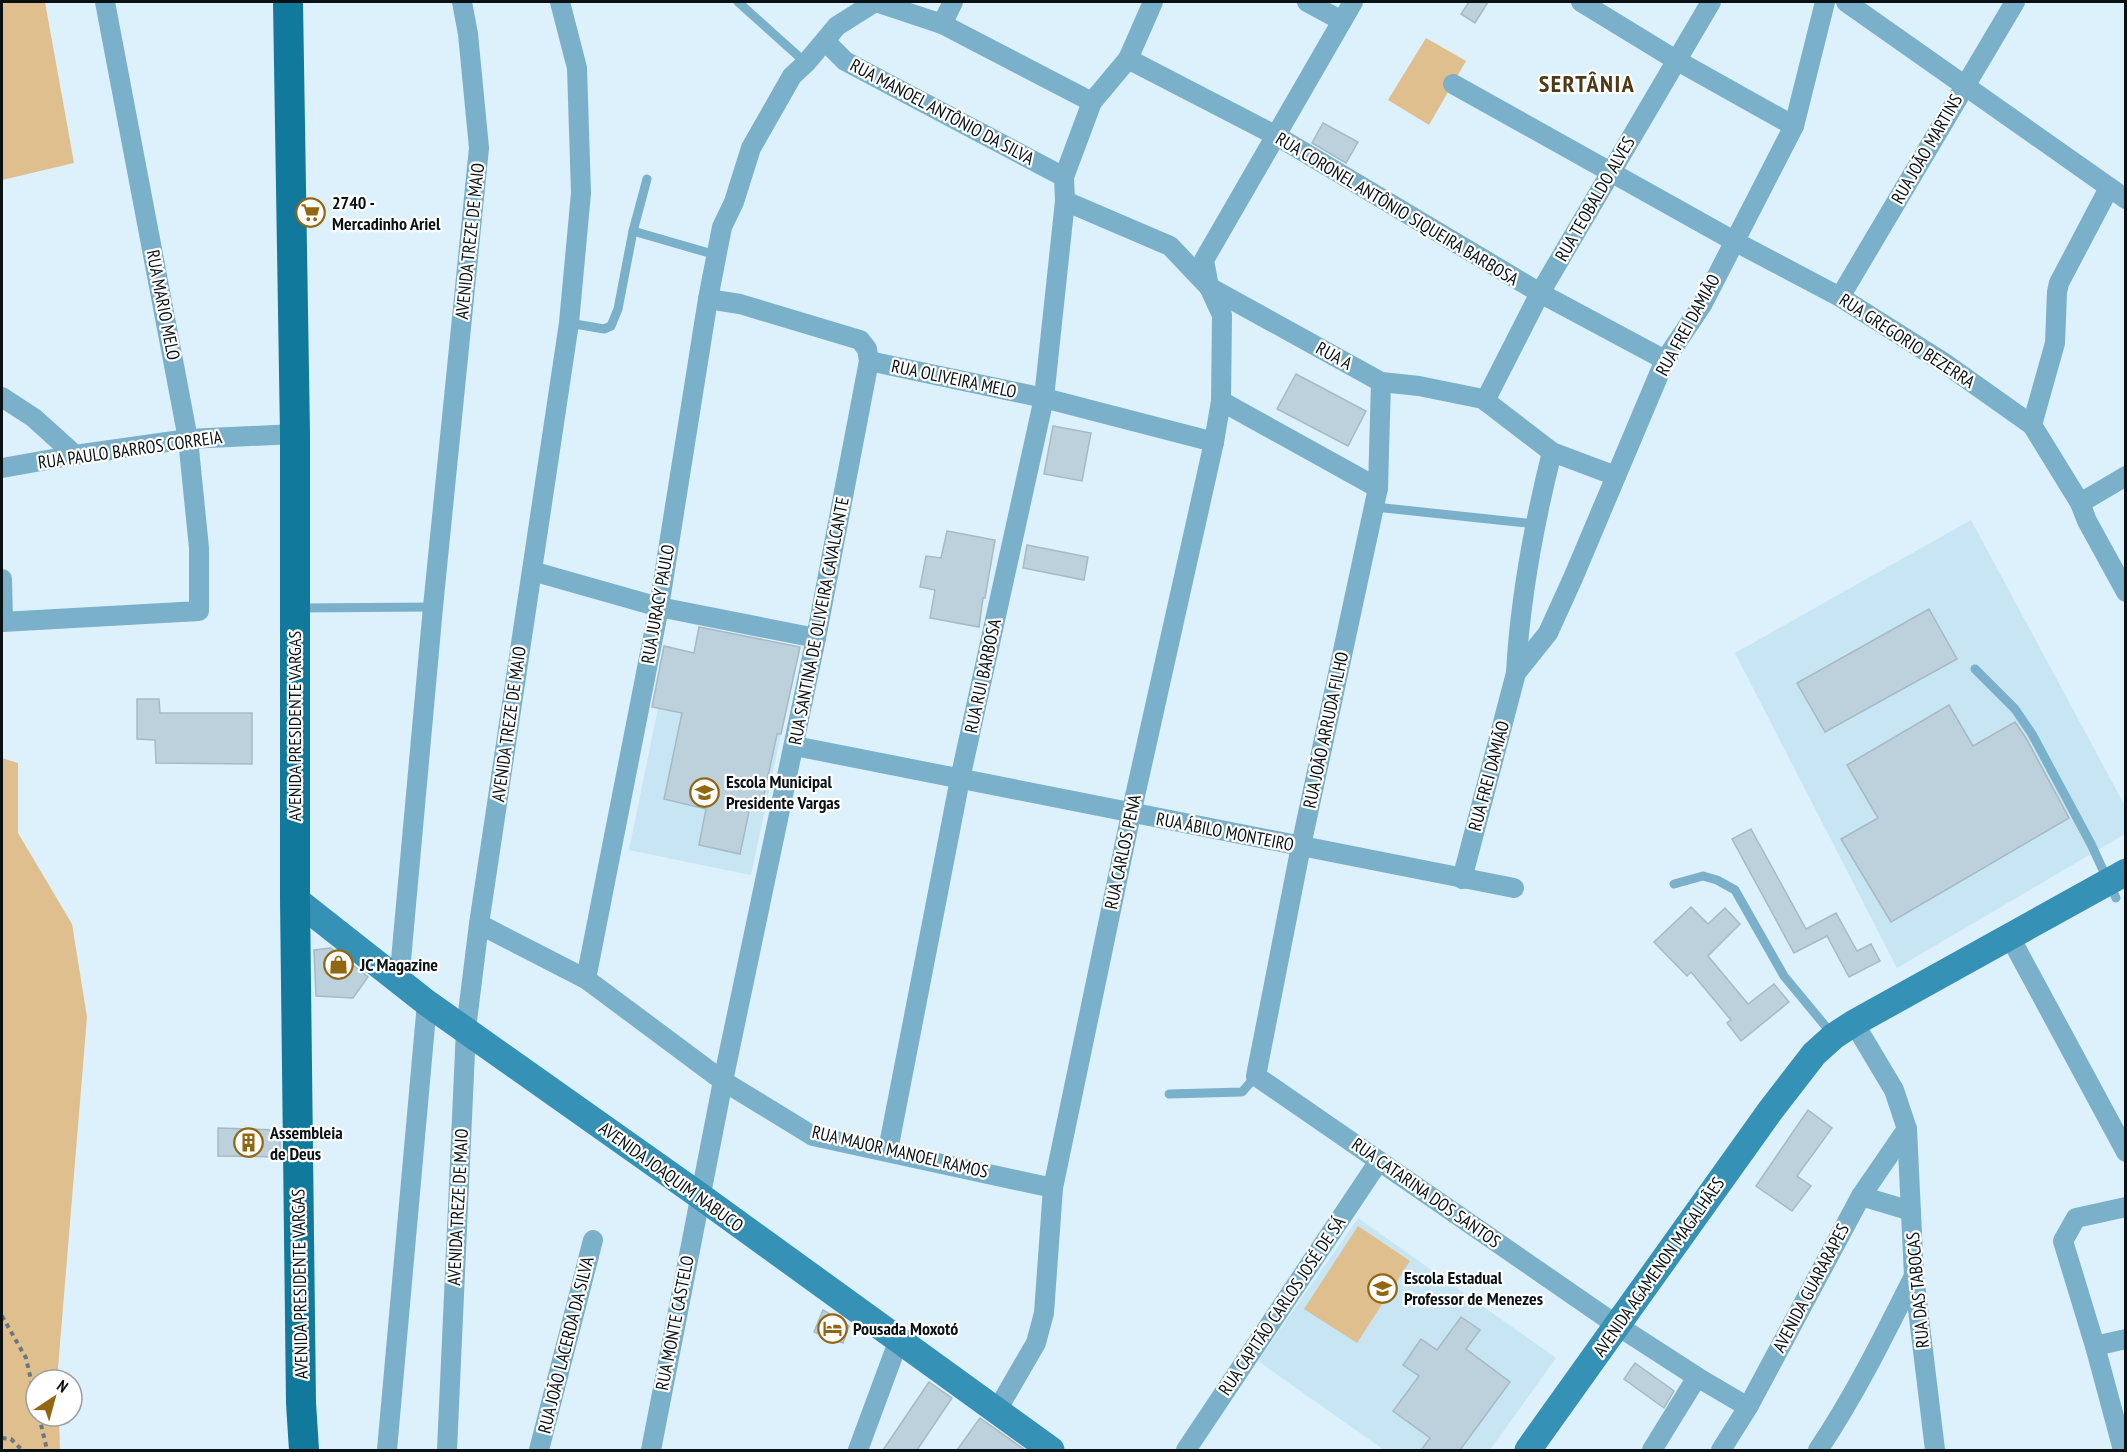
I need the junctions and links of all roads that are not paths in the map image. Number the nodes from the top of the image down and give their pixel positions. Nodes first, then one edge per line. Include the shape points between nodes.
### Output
1 (105, 2) edge
2 (288, 2) edge
3 (462, 2) edge
4 (560, 2) edge
5 (738, 2) edge
6 (876, 2) edge
7 (953, 2) edge
8 (1154, 2) edge
9 (1307, 2) edge
10 (1353, 2) edge
11 (1581, 2) edge
12 (1711, 2) edge
13 (1825, 2) edge
14 (1846, 2) edge
15 (2015, 2) edge
16 (1342, 21) junction
17 (942, 24) junction
18 (825, 42) junction
19 (1128, 59) junction
20 (1676, 60) junction
21 (806, 63) junction
22 (1453, 84) dead end
23 (1964, 87) junction
24 (1092, 102) junction
25 (1794, 126) junction
26 (1277, 136) junction
27 (1611, 172) junction
28 (1064, 177) junction
29 (647, 179) dead end
30 (2117, 194) edge
31 (1065, 201) junction
32 (633, 231) junction
33 (1734, 241) junction
34 (716, 255) junction
35 (1209, 287) junction
36 (1540, 293) junction
37 (1840, 297) junction
38 (708, 299) junction
39 (569, 323) junction
40 (1665, 360) junction
41 (869, 362) junction
42 (1381, 382) junction
43 (2, 397) edge
44 (1044, 398) junction
45 (1221, 401) junction
46 (1485, 401) junction
47 (2032, 425) junction
48 (295, 434) junction
49 (188, 439) junction
50 (1214, 442) junction
51 (1552, 452) junction
52 (75, 455) junction
53 (2, 468) edge
54 (1616, 476) junction
55 (2126, 476) edge
56 (1378, 488) junction
57 (2080, 503) junction
58 (1375, 507) junction
59 (1536, 524) junction
60 (532, 571) junction
61 (2, 579) edge
62 (2126, 592) edge
63 (433, 607) junction
64 (659, 607) junction
65 (295, 608) junction
66 (2, 622) edge
67 (816, 638) junction
68 (1976, 669) dead end
69 (1516, 673) junction
70 (795, 746) junction
71 (960, 778) junction
72 (1131, 814) junction
73 (1301, 846) junction
74 (1462, 879) junction
75 (1674, 884) dead end
76 (2119, 886) edge
77 (1514, 888) dead end
78 (295, 899) junction
79 (479, 924) junction
80 (2014, 945) junction
81 (586, 979) junction
82 (399, 982) junction
83 (427, 1003) junction
84 (466, 1029) junction
85 (1850, 1032) junction
86 (1256, 1076) junction
87 (723, 1081) junction
88 (1169, 1094) dead end
89 (1907, 1129) junction
90 (888, 1150) junction
91 (2126, 1152) edge
92 (1379, 1161) junction
93 (1053, 1188) junction
94 (700, 1196) junction
95 (1861, 1196) junction
96 (2126, 1207) edge
97 (1911, 1211) junction
98 (593, 1240) dead end
99 (1914, 1276) junction
100 (1618, 1326) junction
101 (2126, 1339) edge
102 (898, 1342) junction
103 (2095, 1346) junction
104 (1697, 1377) junction
105 (1748, 1407) junction
106 (996, 1412) junction
107 (304, 1450) edge
108 (387, 1450) edge
109 (447, 1450) edge
110 (539, 1450) edge
111 (651, 1450) edge
112 (858, 1450) edge
113 (1051, 1450) edge
114 (1186, 1450) edge
115 (1528, 1450) edge
116 (1652, 1450) edge
117 (1721, 1450) edge
118 (1818, 1450) edge
119 (1935, 1450) edge
120 (2123, 1450) edge

1 - 49 street, RUA MARIO MELO
2 - 48 main road, AVENIDA PRESIDENTE VARGAS
3 - 63 street, AVENIDA TREZE DE MAIO via 479,148
4 - 39 street, AVENIDA TREZE DE MAIO via 577,68 581,182
5 - 21 lane
6 - 17 street
6 - 18 street, RUA JURACY PAULO via 837,26
7 - 17 street
8 - 19 street
9 - 16 street
10 - 16 street
11 - 20 street
12 - 20 street, RUA TEOBALDO ALVES
13 - 25 street, RUA FREI DAMIÃO
14 - 23 street
15 - 23 street, RUA JOÃO MARTINS
16 - 26 street
17 - 24 street
18 - 21 street, RUA JURACY PAULO
18 - 28 street, RUA MANOEL ANTÔNIO DA SILVA via 845,61
19 - 24 street
19 - 26 street, RUA CORONEL ANTÔNIO SIQUEIRA BARBOSA
20 - 25 street
20 - 27 street, RUA TEOBALDO ALVES
21 - 34 street, RUA JURACY PAULO via 792,76 751,148 722,227
22 - 27 street, RUA GREGORIO BEZERRA
23 - 30 street
23 - 37 street, RUA JOÃO MARTINS
24 - 28 street
25 - 33 street, RUA FREI DAMIÃO
26 - 35 street via 1204,260
26 - 36 street, RUA CORONEL ANTÔNIO SIQUEIRA BARBOSA
27 - 33 street, RUA GREGORIO BEZERRA
27 - 36 street, RUA TEOBALDO ALVES
28 - 31 street, RUA RUI BARBOSA
29 - 32 lane
30 - 47 street via 2059,283 2055,343
31 - 35 street, RUA A via 1170,246
31 - 44 street, RUA RUI BARBOSA
32 - 34 lane
32 - 39 lane via 611,326 604,329
33 - 37 street, RUA GREGORIO BEZERRA
33 - 40 street, RUA FREI DAMIÃO via 1702,305
34 - 38 street, RUA JURACY PAULO
35 - 42 street, RUA A
35 - 45 street, RUA CARLOS PENA via 1222,315
36 - 40 street, RUA CORONEL ANTÔNIO SIQUEIRA BARBOSA
36 - 46 street, RUA TEOBALDO ALVES
37 - 47 street, RUA GREGORIO BEZERRA via 1943,362
38 - 41 street, RUA OLIVEIRA MELO via 740,304 860,340
38 - 64 street, RUA JURACY PAULO
39 - 60 street, AVENIDA TREZE DE MAIO
40 - 54 street, RUA FREI DAMIÃO
41 - 44 street, RUA OLIVEIRA MELO
41 - 67 street, RUA SANTINA DE OLIVEIRA CAVALCANTE
42 - 46 street, RUA A
42 - 56 street, RUA JOÃO ARRUDA FILHO
43 - 52 street via 34,418
44 - 50 street, RUA OLIVEIRA MELO
44 - 71 street, RUA RUI BARBOSA
45 - 50 street, RUA CARLOS PENA
45 - 56 street
46 - 51 street, RUA A
47 - 57 street, RUA GREGORIO BEZERRA
48 - 49 street, RUA PAULO BARROS CORREIA
48 - 65 main road, AVENIDA PRESIDENTE VARGAS
49 - 52 street, RUA PAULO BARROS CORREIA
49 - 66 street, RUA MARIO MELO via 200,548 199,611
50 - 72 street, RUA CARLOS PENA
51 - 54 street, RUA A
51 - 59 street, RUA FREI DAMIÃO
52 - 53 street, RUA PAULO BARROS CORREIA
54 - 69 street, RUA FREI DAMIÃO via 1548,633
55 - 57 street
56 - 58 street, RUA JOÃO ARRUDA FILHO
57 - 62 street, RUA GREGORIO BEZERRA
58 - 59 lane
58 - 73 street, RUA JOÃO ARRUDA FILHO
59 - 69 street, RUA FREI DAMIÃO via 1518,627
60 - 64 street
60 - 79 street, AVENIDA TREZE DE MAIO
61 - 66 street
63 - 65 lane
63 - 82 street, AVENIDA TREZE DE MAIO
64 - 67 street
64 - 81 street, RUA JURACY PAULO
65 - 78 main road, AVENIDA PRESIDENTE VARGAS
67 - 70 street, RUA SANTINA DE OLIVEIRA CAVALCANTE
68 - 76 lane via 2015,709 2032,734 2091,844
69 - 74 street, RUA FREI DAMIÃO
70 - 71 street, RUA ÁBILO MONTEIRO
70 - 87 street, RUA SANTINA DE OLIVEIRA CAVALCANTE
71 - 72 street, RUA ÁBILO MONTEIRO
71 - 90 street, RUA RUI BARBOSA
72 - 73 street, RUA ÁBILO MONTEIRO
72 - 93 street, RUA CARLOS PENA
73 - 74 street, RUA ÁBILO MONTEIRO
73 - 86 street, RUA JOÃO ARRUDA FILHO
74 - 77 street, RUA ÁBILO MONTEIRO
75 - 85 lane via 1702,876 1735,890 1784,976
76 - 80 main road, AVENIDA AGAMENON MAGALHÃES
78 - 82 main road, AVENIDA JOAQUIM NABUCO
78 - 107 main road, AVENIDA PRESIDENTE VARGAS
79 - 81 street, RUA MAJOR MANOEL RAMOS
79 - 84 street, AVENIDA TREZE DE MAIO
80 - 85 main road, AVENIDA AGAMENON MAGALHÃES
80 - 91 street
81 - 87 street, RUA MAJOR MANOEL RAMOS
82 - 83 main road, AVENIDA JOAQUIM NABUCO
83 - 84 main road, AVENIDA JOAQUIM NABUCO
83 - 108 street
84 - 94 main road, AVENIDA JOAQUIM NABUCO
84 - 109 street, AVENIDA TREZE DE MAIO
85 - 89 street, RUA DAS TABOCAS via 1894,1090
85 - 100 main road, AVENIDA AGAMENON MAGALHÃES via 1814,1054 1791,1083
86 - 88 lane via 1242,1092
86 - 92 street, RUA CATARINA DOS SANTOS
87 - 90 street, RUA MAJOR MANOEL RAMOS via 813,1136
87 - 94 street, RUA SANTINA DE OLIVEIRA CAVALCANTE
89 - 95 street, AVENIDA GUARARAPES
89 - 97 street, RUA DAS TABOCAS
90 - 93 street, RUA MAJOR MANOEL RAMOS
92 - 100 street, RUA CATARINA DOS SANTOS
92 - 114 street, RUA CAPITÃO CARLOS JOSÉ DE SÁ
93 - 106 street, RUA CARLOS PENA via 1044,1313 1036,1343
94 - 102 main road, AVENIDA JOAQUIM NABUCO
94 - 111 street, RUA MONTE CASTELO
95 - 97 street
95 - 105 street, AVENIDA GUARARAPES
96 - 103 street via 2076,1218 2064,1241
97 - 99 street, RUA DAS TABOCAS
98 - 110 street, RUA JOÃO LACERDA DA SILVA
99 - 118 street via 1844,1411
99 - 119 street, RUA DAS TABOCAS
100 - 104 street, RUA CATARINA DOS SANTOS
100 - 115 main road, AVENIDA AGAMENON MAGALHÃES
101 - 103 street
102 - 106 main road, AVENIDA JOAQUIM NABUCO
102 - 112 street
103 - 120 street
104 - 105 street, RUA CATARINA DOS SANTOS
104 - 116 street
105 - 117 street, AVENIDA GUARARAPES
106 - 113 main road, AVENIDA JOAQUIM NABUCO

